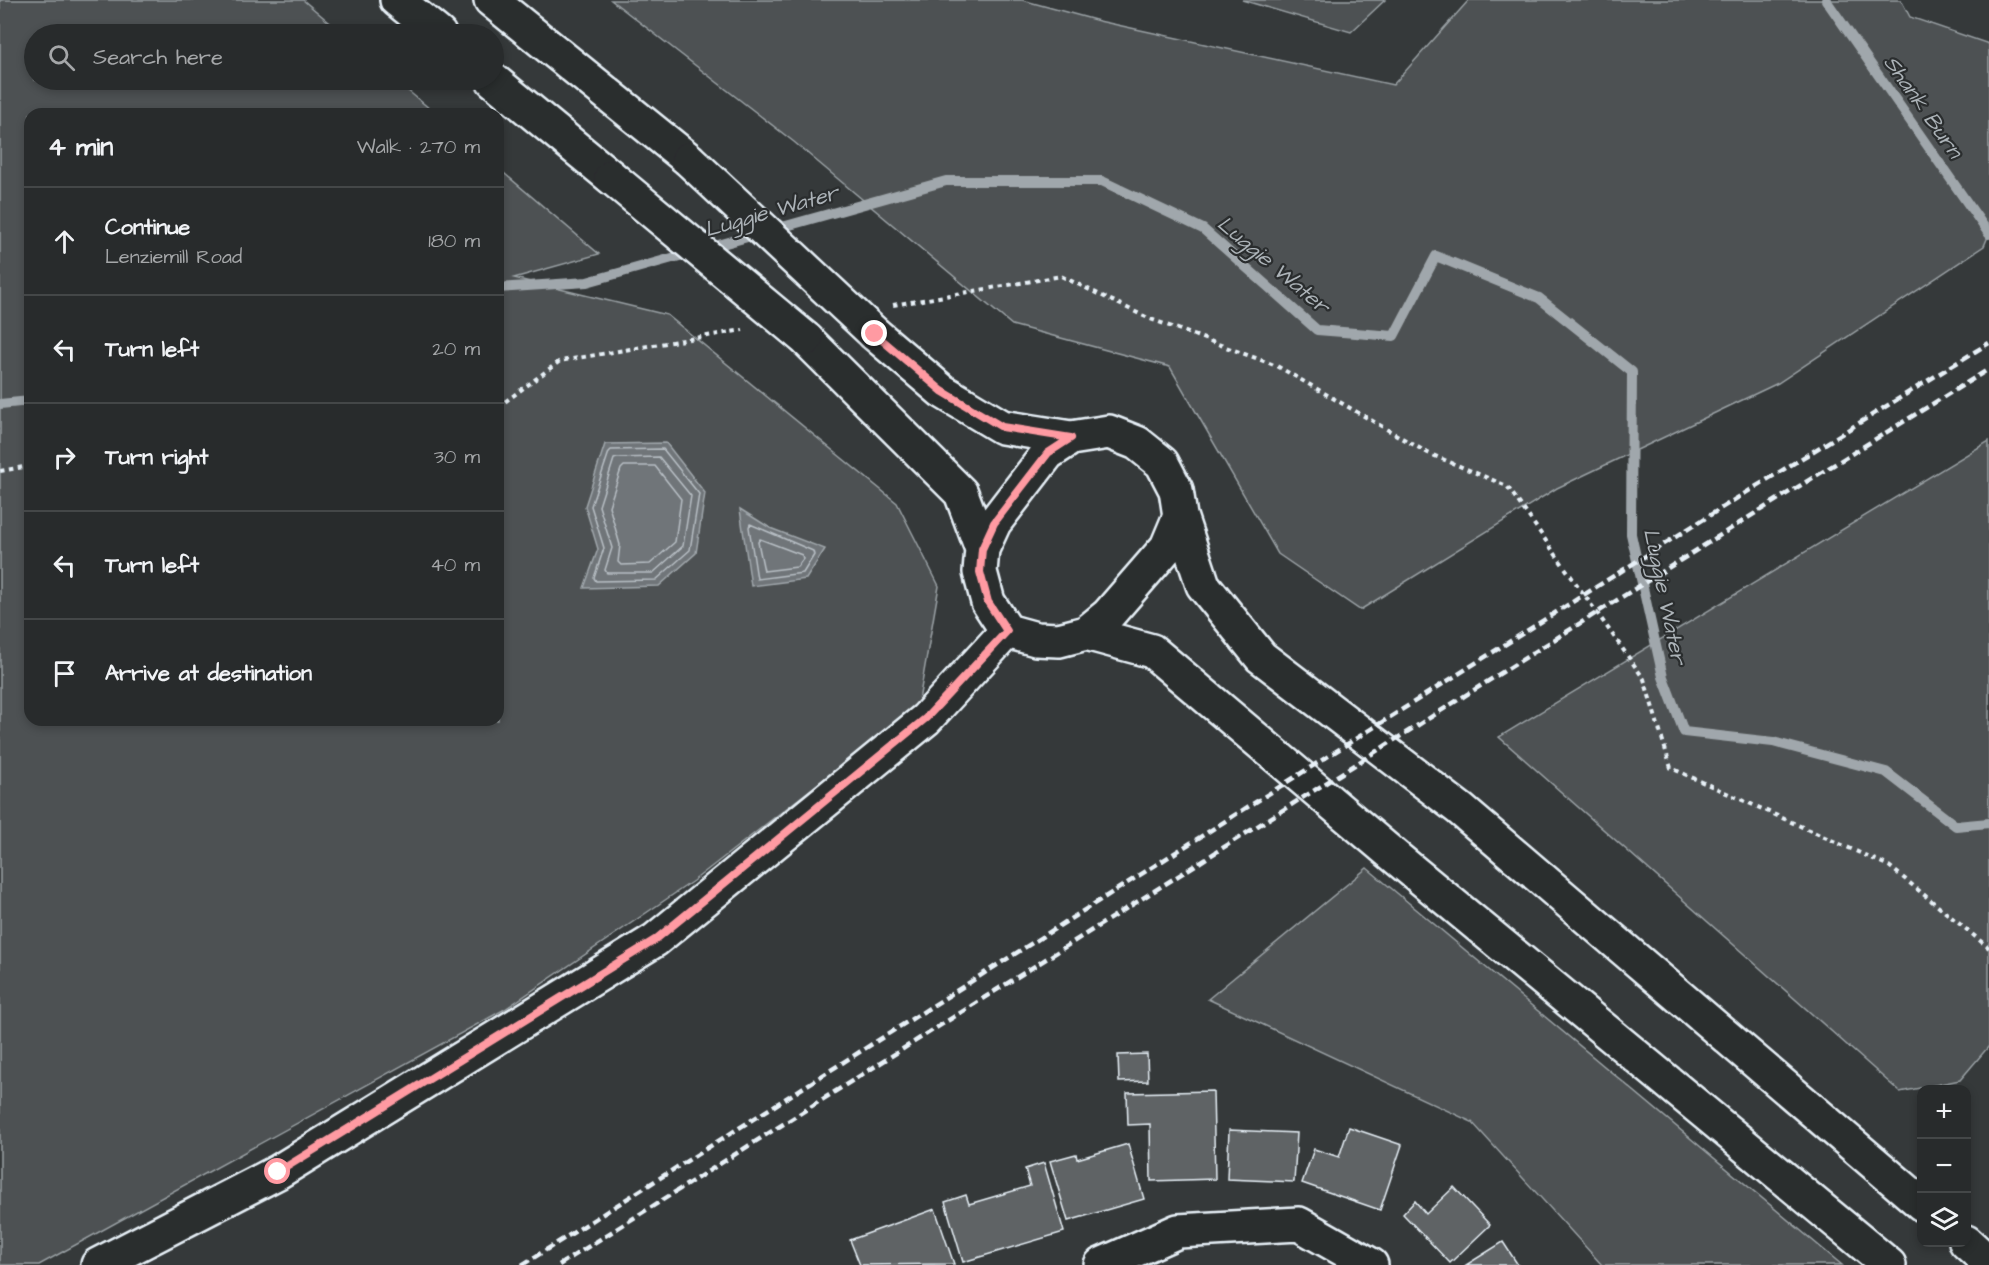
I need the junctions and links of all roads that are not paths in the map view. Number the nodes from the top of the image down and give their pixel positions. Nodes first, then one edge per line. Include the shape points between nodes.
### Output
1 (397, 0) edge
2 (491, 0) edge
3 (427, 24) edge
4 (504, 89) edge
5 (1071, 438) junction
6 (1180, 516) junction
7 (982, 549) junction
8 (1007, 631) junction
9 (1086, 633) junction
10 (1917, 1200) edge
11 (1971, 1247) edge
12 (1989, 1263) edge
13 (98, 1265) edge
14 (1101, 1265) edge
15 (1371, 1265) edge
16 (1889, 1265) edge

1 - 3 main road
2 - 5 main road, bridge via 881,320 942,391 1002,427
4 - 7 main road, bridge via 807,339 961,494
5 - 6 main road via 1109,432 1137,443 1162,463 1176,490
5 - 7 main road via 1048,453 994,523
6 - 9 main road via 1167,547 1108,615
6 - 10 main road via 1203,585 1261,657 1460,809
7 - 8 main road via 980,572 988,602
8 - 9 main road via 1059,640
8 - 13 main road via 926,718 655,940 278,1172
9 - 16 main road via 1152,651
11 - 12 main road
14 - 15 main road via 1178,1231 1299,1224

